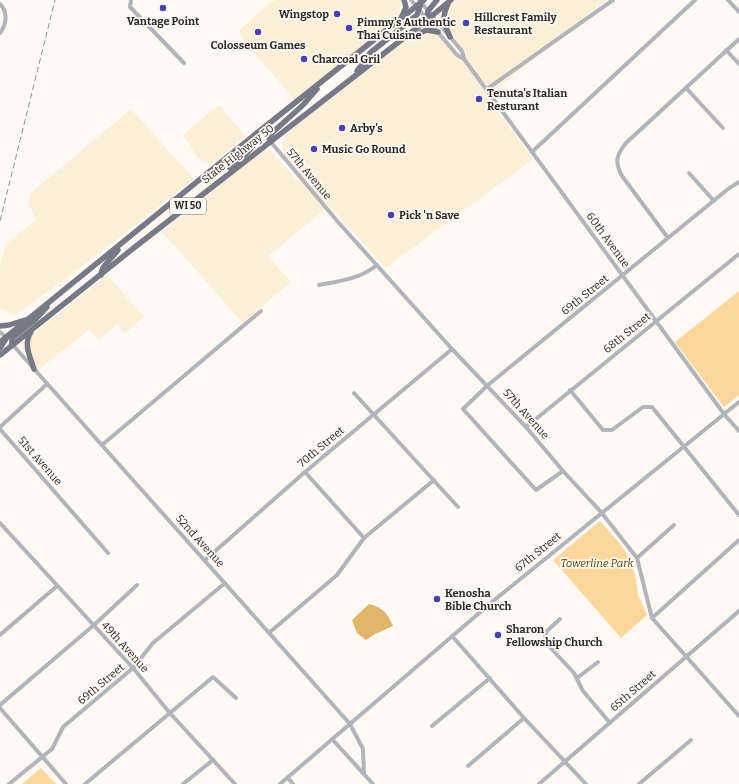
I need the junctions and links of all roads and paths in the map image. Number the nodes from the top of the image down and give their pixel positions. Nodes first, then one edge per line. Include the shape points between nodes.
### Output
1 (131, 0) edge
2 (404, 0) edge
3 (411, 0) edge
4 (437, 0) edge
5 (450, 0) edge
6 (613, 0) edge
7 (695, 0) edge
8 (728, 0) edge
9 (422, 1) edge
10 (0, 4) edge
11 (418, 8) junction
12 (739, 12) edge
13 (430, 13) junction
14 (400, 19) junction
15 (427, 20) junction
16 (438, 32) junction
17 (0, 33) edge
18 (450, 37) junction
19 (739, 39) edge
20 (399, 41) junction
21 (726, 50) junction
22 (464, 59) junction
23 (184, 63) dead end
24 (739, 64) edge
25 (350, 79) junction
26 (325, 80) junction
27 (686, 88) junction
28 (487, 89) junction
29 (723, 128) dead end
30 (257, 133) junction
31 (270, 141) junction
32 (533, 151) junction
33 (689, 173) dead end
34 (739, 182) edge
35 (209, 190) junction
36 (714, 201) junction
37 (668, 238) junction
38 (126, 241) junction
39 (739, 254) edge
40 (377, 265) junction
41 (101, 275) junction
42 (623, 276) junction
43 (319, 285) dead end
44 (55, 298) junction
45 (261, 311) dead end
46 (29, 318) junction
47 (657, 320) junction
48 (0, 326) edge
49 (32, 330) junction
50 (0, 332) edge
51 (6, 337) junction
52 (0, 342) edge
53 (12, 345) junction
54 (0, 348) edge
55 (452, 349) junction
56 (0, 355) edge
57 (34, 369) junction
58 (47, 384) junction
59 (488, 385) junction
60 (570, 390) junction
61 (354, 393) dead end
62 (739, 402) edge
63 (374, 414) junction
64 (724, 414) junction
65 (526, 427) junction
66 (0, 428) edge
67 (739, 431) edge
68 (102, 445) junction
69 (683, 446) junction
70 (563, 471) junction
71 (305, 472) junction
72 (434, 480) junction
73 (458, 507) dead end
74 (601, 512) junction
75 (739, 515) edge
76 (0, 523) edge
77 (674, 525) dead end
78 (364, 538) junction
79 (739, 540) edge
80 (108, 552) dead end
81 (637, 558) junction
82 (205, 560) junction
83 (225, 582) junction
84 (137, 585) dead end
85 (57, 586) junction
86 (739, 611) edge
87 (652, 618) junction
88 (560, 619) dead end
89 (94, 625) junction
90 (270, 632) junction
91 (0, 635) edge
92 (452, 636) junction
93 (686, 657) junction
94 (598, 662) dead end
95 (134, 668) junction
96 (490, 678) junction
97 (577, 678) junction
98 (236, 698) dead end
99 (0, 706) edge
100 (169, 712) junction
101 (739, 716) edge
102 (524, 718) junction
103 (610, 723) junction
104 (350, 724) junction
105 (432, 726) dead end
106 (332, 739) junction
107 (691, 740) dead end
108 (43, 757) junction
109 (213, 760) junction
110 (566, 761) junction
111 (468, 766) dead end
112 (364, 774) junction
113 (288, 778) junction
114 (9, 784) edge
115 (66, 784) edge
116 (85, 784) edge
117 (183, 784) edge
118 (235, 784) edge
119 (280, 784) edge
120 (293, 784) edge
121 (373, 784) edge
122 (539, 784) edge
123 (586, 784) edge
124 (639, 784) edge

1 - 23 street via 130,7
2 - 14 main road via 405,12
3 - 11 street, 60th Avenue
4 - 13 main road
5 - 13 main road
5 - 18 main road via 443,13
6 - 28 street
7 - 32 street
8 - 12 street
9 - 11 main road, State Highway 50 / WI 50
9 - 13 street, 60th Avenue
10 - 17 street via 4,8 6,18
11 - 14 main road, State Highway 50 / WI 50
11 - 15 street, 60th Avenue
11 - 25 main road via 411,20 370,53
13 - 15 main road
13 - 18 street, 60th Avenue
14 - 26 main road, State Highway 50 / WI 50
15 - 16 street, 60th Avenue
15 - 20 main road, State Highway 50 / WI 50
16 - 20 main road via 422,31
16 - 22 street, 60th Avenue via 457,55
18 - 22 street, 60th Avenue via 462,51
19 - 21 street
20 - 25 main road, State Highway 50 / WI 50
21 - 24 street
21 - 27 street
22 - 28 street, 60th Avenue
25 - 31 main road, State Highway 50 / WI 50
26 - 30 main road, State Highway 50 / WI 50
26 - 31 main road via 303,105 273,132 269,137
27 - 29 street
27 - 37 street via 626,142 617,159 622,176
28 - 32 street, 60th Avenue
30 - 35 main road via 257,140 252,148
30 - 38 main road, State Highway 50 / WI 50
31 - 35 main road, State Highway 50 / WI 50
31 - 40 street, 57th Avenue
32 - 42 street, 60th Avenue
33 - 36 street
34 - 36 street, 69th Street
35 - 41 main road, State Highway 50 / WI 50
36 - 37 street, 69th Street
37 - 42 street, 69th Street
38 - 41 main road via 103,267
38 - 44 main road, State Highway 50 / WI 50
39 - 47 street, 68th Street
40 - 43 street via 357,277
40 - 55 street, 57th Avenue
41 - 49 main road, State Highway 50 / WI 50
42 - 47 street, 60th Avenue
42 - 59 street, 69th Street
44 - 46 main road, State Highway 50 / WI 50
44 - 53 main road via 36,319 12,338
45 - 68 street
46 - 48 main road
46 - 51 main road, State Highway 50 / WI 50
47 - 60 street, 68th Street
47 - 64 street, 60th Avenue
49 - 53 main road, State Highway 50 / WI 50
49 - 57 main road via 27,337 27,347
50 - 51 street, 52nd Avenue
51 - 52 main road, State Highway 50 / WI 50
51 - 53 street, 52nd Avenue
51 - 54 main road
53 - 56 main road, State Highway 50 / WI 50
53 - 57 street, 52nd Avenue
55 - 59 street, 57th Avenue
55 - 63 street, 70th Street
57 - 58 street, 52nd Avenue
58 - 66 street
58 - 68 street, 52nd Avenue
59 - 65 street, 57th Avenue
59 - 70 street, 69th Street via 463,409 536,490
60 - 65 street, 68th Street
60 - 69 street via 603,430 612,430 643,407 652,407
61 - 63 street
62 - 64 street, 67th Street
63 - 71 street, 70th Street
63 - 72 street
64 - 67 street, 60th Avenue
64 - 69 street, 67th Street
65 - 70 street, 57th Avenue
66 - 80 street, 51st Avenue
68 - 82 street, 52nd Avenue
69 - 74 street, 67th Street
69 - 75 street
70 - 74 street, 57th Avenue
71 - 78 street
71 - 82 street, 70th Street
72 - 73 street
72 - 78 street
74 - 81 street, 57th Avenue
74 - 92 street, 67th Street
76 - 85 street, 49th Avenue
77 - 81 street
78 - 90 street via 337,575
79 - 87 street
81 - 87 street, 57th Avenue
82 - 83 street, 52nd Avenue
83 - 90 street, 52nd Avenue
83 - 95 street, 69th Street via 153,643
84 - 89 street
85 - 89 street, 49th Avenue
85 - 91 street
86 - 93 street, 65th Street
87 - 93 street, 57th Avenue
88 - 97 street via 547,631 546,638 550,648
89 - 95 street, 49th Avenue
89 - 99 street
90 - 104 street, 52nd Avenue
92 - 96 street
92 - 104 street, 67th Street
93 - 101 street, 57th Avenue
93 - 103 street, 65th Street
94 - 97 street
95 - 100 street, 49th Avenue
95 - 108 street, 69th Street via 63,727 52,749
96 - 102 street
96 - 105 street
97 - 103 street via 582,691
98 - 100 street via 213,677
99 - 108 street
100 - 109 street, 49th Avenue
100 - 116 street
102 - 110 street
102 - 111 street
103 - 110 street, 65th Street
104 - 106 street, 67th Street
104 - 112 street, 52nd Avenue via 363,749
106 - 112 street
106 - 113 street, 67th Street
107 - 124 street
108 - 114 street, 69th Street
108 - 115 street
109 - 117 street
109 - 118 street, 49th Avenue
110 - 122 street, 65th Street
110 - 123 street
112 - 121 street
113 - 119 street, 67th Street
113 - 120 street

